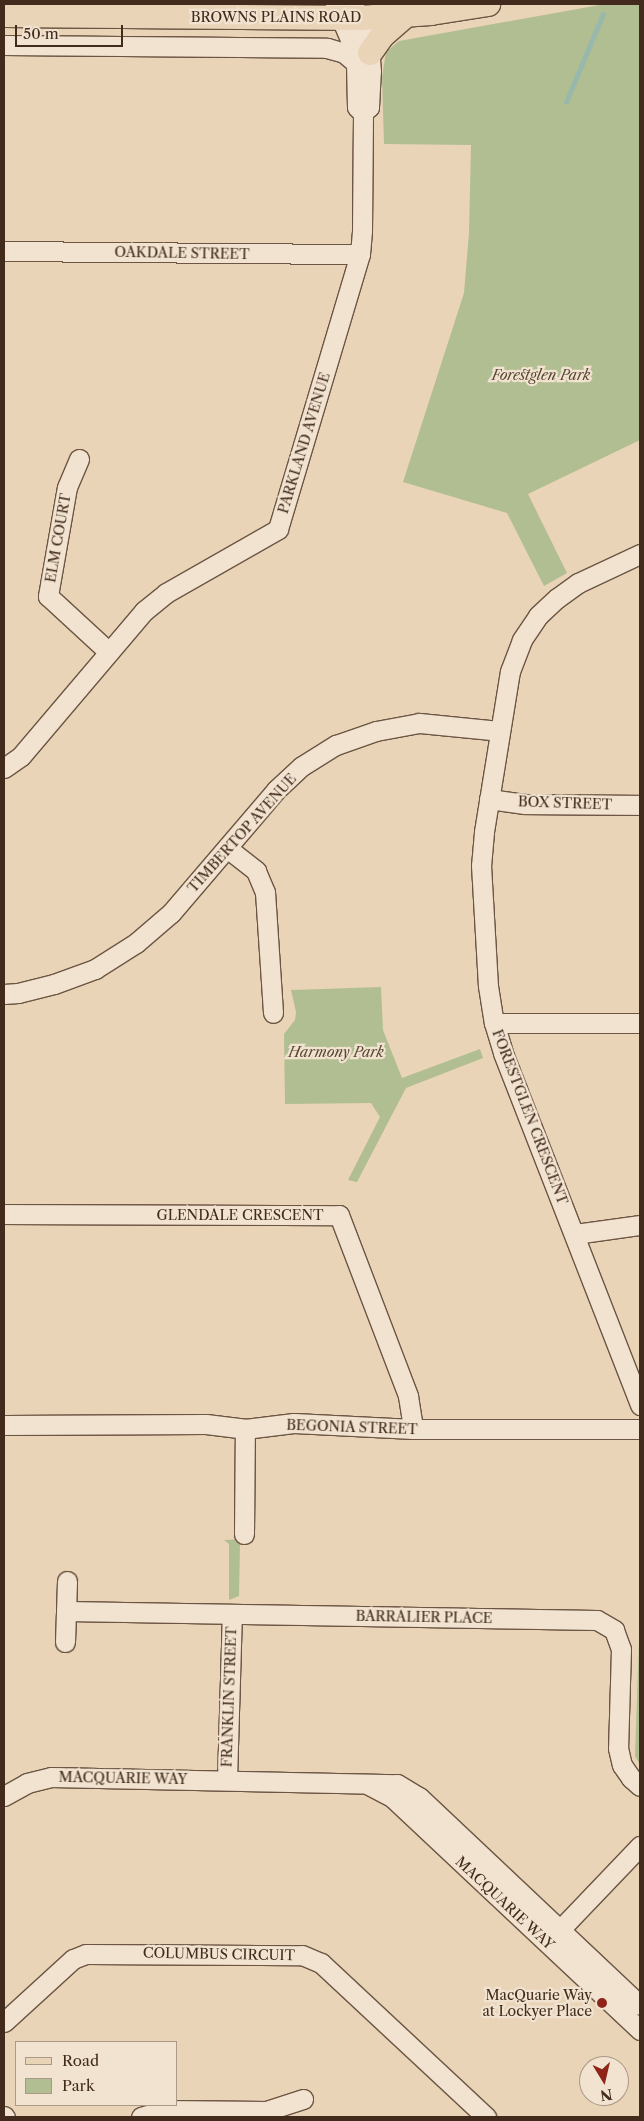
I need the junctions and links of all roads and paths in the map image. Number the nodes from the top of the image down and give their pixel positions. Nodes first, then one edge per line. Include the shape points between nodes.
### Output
1 (488, 4) edge
2 (347, 11) edge
3 (4, 16) edge
4 (405, 16) junction
5 (4, 45) edge
6 (363, 58) junction
7 (4, 251) edge
8 (360, 254) junction
9 (79, 459) dead end
10 (640, 554) edge
11 (109, 652) junction
12 (500, 731) junction
13 (4, 768) edge
14 (490, 799) junction
15 (640, 805) edge
16 (227, 848) junction
17 (4, 994) edge
18 (273, 1012) dead end
19 (494, 1023) junction
20 (639, 1023) dead end
21 (4, 1214) edge
22 (640, 1225) edge
23 (575, 1234) junction
24 (640, 1405) edge
25 (4, 1425) edge
26 (245, 1429) junction
27 (414, 1429) junction
28 (640, 1429) edge
29 (244, 1534) dead end
30 (66, 1582) dead end
31 (66, 1611) junction
32 (232, 1614) junction
33 (65, 1642) dead end
34 (227, 1780) junction
35 (640, 1786) edge
36 (4, 1796) edge
37 (640, 1846) edge
38 (554, 1936) junction
39 (640, 2005) edge
40 (4, 2022) edge
41 (640, 2030) edge
42 (303, 2099) dead end
43 (142, 2117) edge
44 (486, 2117) edge

1 - 4 main road, BROWNS PLAINS ROAD
2 - 3 main road, BROWNS PLAINS ROAD
2 - 4 main road, BROWNS PLAINS ROAD
2 - 6 street, PARKLAND AVENUE via 368,38
4 - 6 main road
5 - 6 street via 312,48 338,50
6 - 8 street, PARKLAND AVENUE via 369,107 363,112
7 - 8 street, OAKDALE STREET
8 - 11 street, PARKLAND AVENUE via 278,529 166,593 144,611
9 - 11 street, ELM COURT via 67,487 48,596
10 - 12 street, FORESTGLEN CRESCENT via 578,582 538,616 522,640 510,671
11 - 13 street, PARKLAND AVENUE via 21,756
12 - 14 street, FORESTGLEN CRESCENT
12 - 16 street, TIMBERTOP AVENUE via 419,723 336,745 302,766 276,790
14 - 15 street, BOX STREET via 525,804
14 - 19 street, FORESTGLEN CRESCENT via 481,865 488,986
16 - 17 street, TIMBERTOP AVENUE via 171,914 136,943 95,969 54,984
16 - 18 street via 256,871 265,892
19 - 20 street
19 - 23 street, FORESTGLEN CRESCENT
21 - 27 street, GLENDALE CRESCENT via 339,1215 408,1396
22 - 23 street
23 - 24 street, FORESTGLEN CRESCENT
25 - 26 street, BEGONIA STREET via 206,1424
26 - 27 street, BEGONIA STREET via 294,1423
26 - 29 street
27 - 28 street, BEGONIA STREET
30 - 31 street
31 - 32 street, BARRALIER PLACE
31 - 33 street
32 - 34 street, FRANKLIN STREET
32 - 35 street, BARRALIER PLACE via 597,1620 614,1630 622,1649 618,1748 622,1765
34 - 36 street, MACQUARIE WAY via 51,1777 27,1783
34 - 38 street, MACQUARIE WAY via 366,1783 393,1798
37 - 38 street
38 - 39 street, MACQUARIE WAY
38 - 41 street, MACQUARIE WAY
40 - 44 street, COLUMBUS CIRCUIT via 73,1959 86,1954 302,1955 321,1963
42 - 43 street via 266,2111 165,2110

